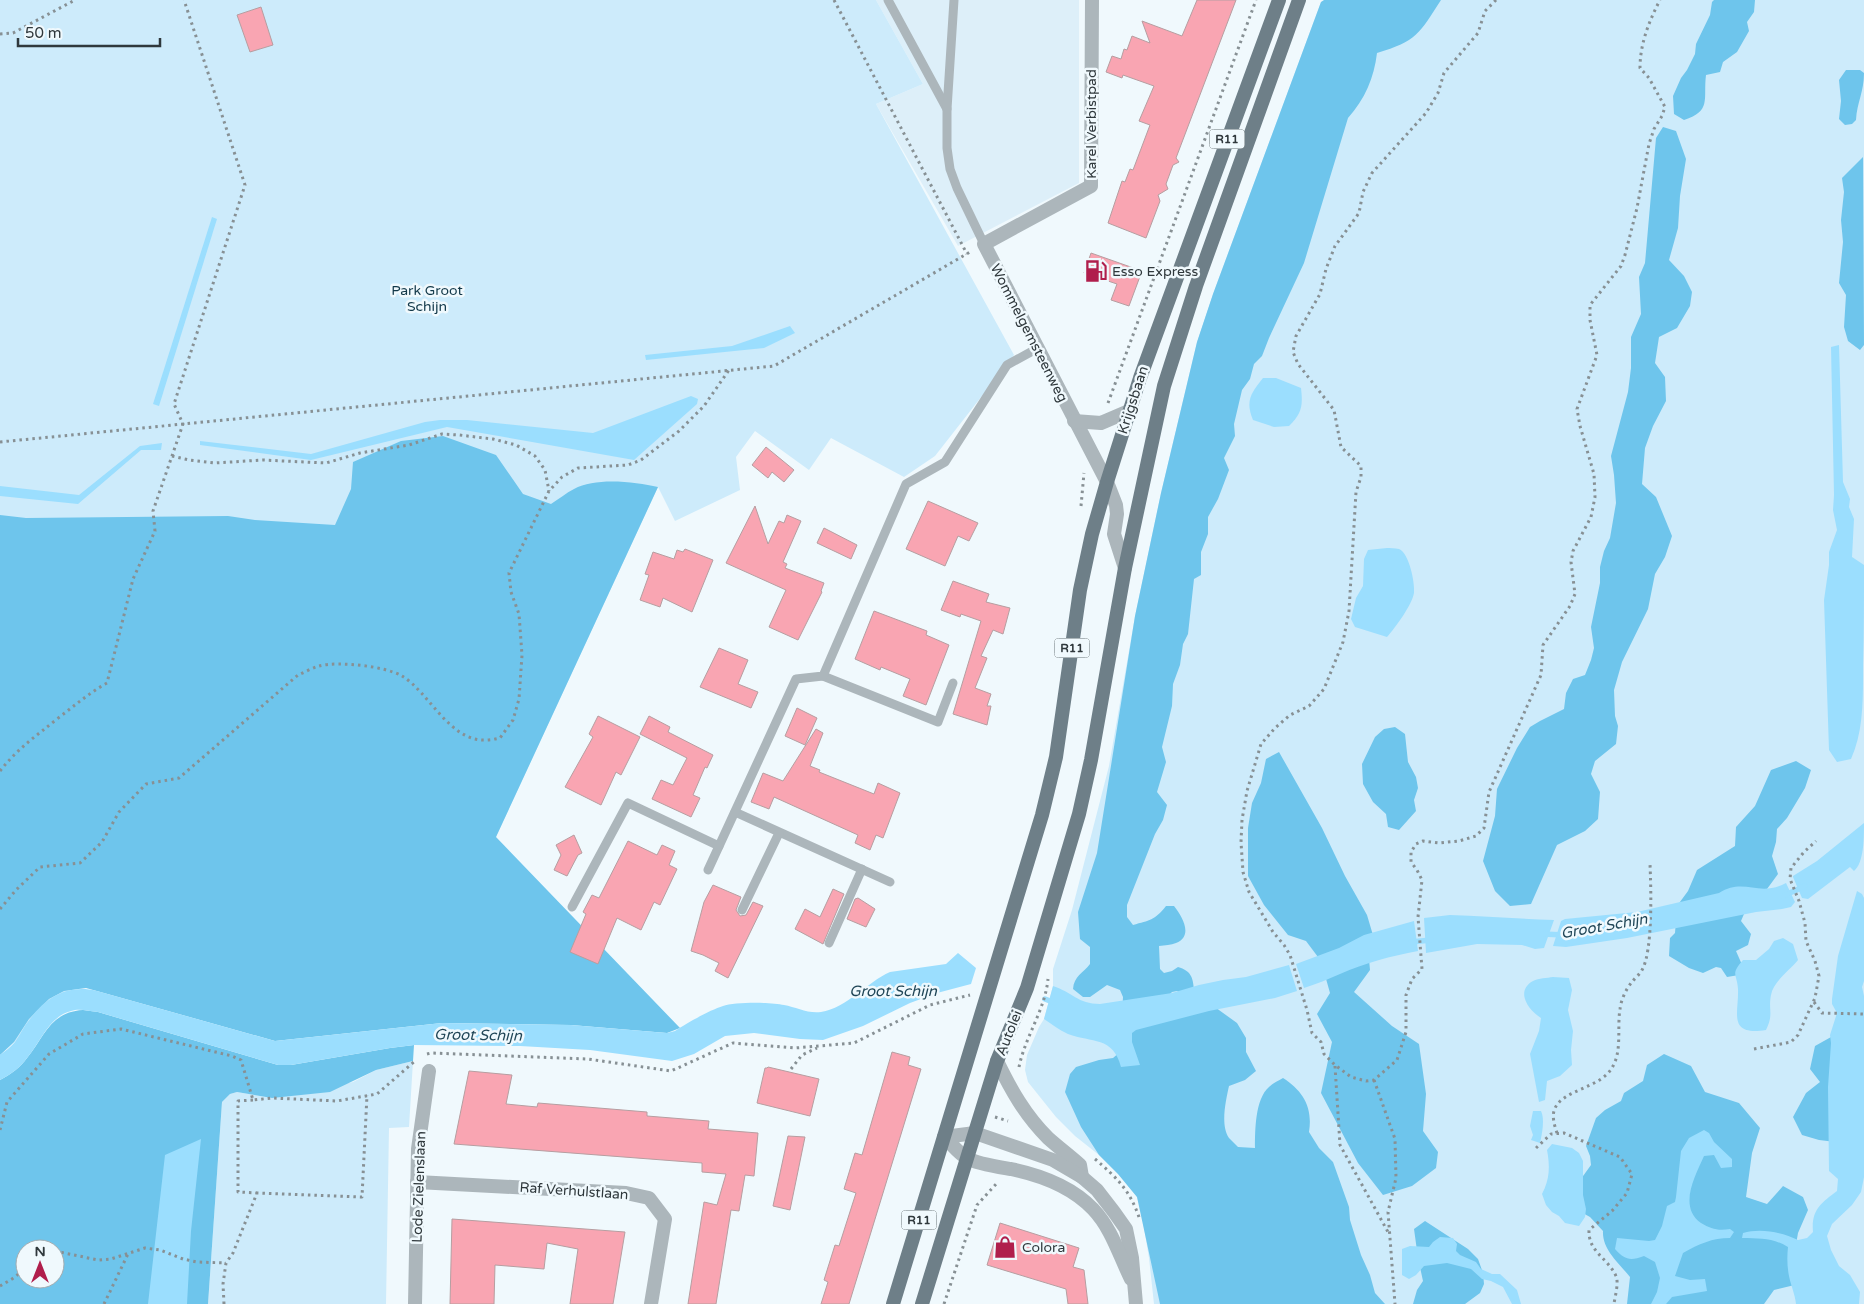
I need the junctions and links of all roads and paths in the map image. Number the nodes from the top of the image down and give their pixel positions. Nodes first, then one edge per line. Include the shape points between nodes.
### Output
1 (75, 0) edge
2 (184, 0) edge
3 (834, 0) edge
4 (888, 0) edge
5 (954, 0) edge
6 (1092, 0) edge
7 (1256, 0) edge
8 (1279, 0) edge
9 (1299, 0) edge
10 (1496, 0) edge
11 (1660, 0) edge
12 (0, 34) edge
13 (947, 109) junction
14 (984, 244) junction
15 (967, 254) junction
16 (1038, 348) junction
17 (729, 370) junction
18 (1129, 411) junction
19 (1074, 421) junction
20 (1101, 423) junction
21 (183, 424) junction
22 (0, 442) edge
23 (1090, 451) junction
24 (172, 456) junction
25 (1107, 482) junction
26 (549, 491) junction
27 (1081, 507) dead end
28 (1125, 568) junction
29 (823, 676) junction
30 (953, 683) dead end
31 (1091, 760) joint
32 (0, 771) edge
33 (735, 812) junction
34 (779, 833) junction
35 (1816, 841) dead end
36 (719, 846) junction
37 (1650, 864) dead end
38 (862, 869) junction
39 (708, 870) dead end
40 (890, 882) dead end
41 (572, 907) dead end
42 (0, 909) edge
43 (742, 910) dead end
44 (829, 943) dead end
45 (1049, 972) dead end
46 (1814, 1002) junction
47 (968, 1004) dead end
48 (1864, 1014) edge
49 (820, 1046) junction
50 (1754, 1049) dead end
51 (424, 1056) dead end
52 (418, 1059) dead end
53 (997, 1061) junction
54 (1335, 1065) junction
55 (791, 1069) dead end
56 (1018, 1069) dead end
57 (429, 1071) dead end
58 (1374, 1080) junction
59 (367, 1095) junction
60 (253, 1100) junction
61 (0, 1130) edge
62 (975, 1132) junction
63 (1557, 1134) junction
64 (944, 1137) junction
65 (1536, 1148) dead end
66 (967, 1158) junction
67 (1082, 1177) junction
68 (417, 1182) junction
69 (994, 1188) dead end
70 (257, 1193) junction
71 (1388, 1233) junction
72 (65, 1253) edge
73 (128, 1254) junction
74 (226, 1263) junction
75 (15, 1277) edge
76 (1134, 1284) junction
77 (0, 1286) edge
78 (104, 1304) edge
79 (224, 1304) edge
80 (415, 1304) edge
81 (651, 1304) edge
82 (893, 1304) edge
83 (922, 1304) edge
84 (944, 1304) edge
85 (1136, 1304) edge
86 (1395, 1304) edge
87 (1614, 1304) edge

1 - 12 path via 14,33
2 - 21 path via 245,184 174,404
3 - 15 path
4 - 13 lane
5 - 13 lane
6 - 14 street, Karel Verbistpad via 1091,186
7 - 20 path
8 - 18 main road, Krijgsbaan / R11
9 - 28 main road, Krijgsbaan / R11 via 1179,335 1164,386
10 - 54 path via 1485,11 1478,33 1444,73 1438,93 1426,113 1372,173 1363,192 1359,212 1335,246 1320,294 1296,336 1293,352 1298,364 1334,410 1341,447 1361,466 1356,492 1349,611 1343,642 1324,689 1309,706 1290,715 1261,744 1247,792 1241,842 1243,872 1249,892 1290,955 1312,1033 1321,1042 1324,1054
11 - 58 path via 1644,38 1640,68 1665,106 1649,144 1637,208 1621,266 1590,305 1597,355 1577,409 1594,474 1595,497 1591,517 1573,551 1571,562 1575,594 1543,645 1541,675 1489,792 1484,828 1476,836 1459,841 1416,844 1411,852 1411,862 1422,880 1418,917 1422,968 1412,979 1406,995 1406,1032 1397,1060
13 - 14 lane via 950,169
14 - 15 path
14 - 16 street, Wommelgemsteenweg
15 - 17 path via 774,366
16 - 19 street, Wommelgemsteenweg
16 - 29 lane via 1007,365 945,462 906,484
17 - 21 path
17 - 26 path via 704,406 679,431 641,460 628,465 578,468 562,476
18 - 20 street
18 - 25 main road, Krijgsbaan / R11
19 - 20 street
19 - 23 street, Wommelgemsteenweg
21 - 22 path
21 - 24 path
23 - 25 street, Wommelgemsteenweg
23 - 27 path via 1082,476
24 - 26 path via 214,463 264,460 326,464 442,434 459,434 516,445 535,456 546,470
24 - 32 path via 153,511 155,531 133,579 108,683 34,736
25 - 28 street, Wommelgemsteenweg via 1116,505 1114,534
25 - 64 main road, Krijgsbaan / R11 via 1080,590 1056,757 1042,815
26 - 42 path via 509,573 511,592 520,614 522,655 519,699 513,720 500,738 483,740 466,736 444,720 417,687 401,675 380,668 340,664 319,666 298,675 179,778 146,784 119,812 102,842 80,863 40,867
28 - 31 main road, Krijgsbaan / R11
29 - 30 lane via 938,722
29 - 33 lane via 796,679
31 - 53 main road, Autolei / R11 via 1079,814 1027,988
33 - 34 lane
33 - 36 lane
34 - 38 lane
34 - 43 lane
35 - 46 path via 1791,868 1790,879 1819,976
36 - 39 lane
36 - 41 lane via 628,803
37 - 63 path via 1648,948 1642,971 1630,983 1620,1009 1617,1055 1613,1067 1593,1084 1559,1101 1553,1112
38 - 40 lane
38 - 44 lane
45 - 56 path via 1036,1023
46 - 48 path via 1822,1014
46 - 50 path via 1798,1035 1791,1042
47 - 49 path via 971,995 930,1004 854,1043
49 - 51 path via 795,1048 733,1043 671,1071 588,1059 431,1053
49 - 55 path via 802,1055
52 - 59 path via 378,1094
53 - 62 main road, Autolei / R11
53 - 67 street via 1022,1107 1050,1139 1080,1165
54 - 58 path via 1351,1078
54 - 71 path via 1340,1145
57 - 68 street, Lode Zielenslaan via 418,1149
58 - 71 path via 1395,1139 1396,1178 1388,1212
59 - 60 path via 337,1101
59 - 70 path via 362,1196
60 - 61 path via 241,1060 121,1029 84,1034 49,1054 8,1102
60 - 70 path via 238,1101 238,1192
62 - 64 street
62 - 66 main road, Autolei / R11
62 - 67 street via 1053,1160
63 - 65 path via 1551,1134
63 - 87 path via 1564,1132 1620,1157 1632,1174 1627,1193 1589,1230 1588,1239 1593,1249 1617,1278
64 - 66 street
64 - 82 main road, R11
66 - 76 street via 1025,1172 1077,1195 1106,1225
66 - 83 main road, Autolei / R11
67 - 76 street via 1097,1190 1126,1229
68 - 80 street, Lode Zielenslaan
68 - 81 street, Raf Verhulstlaan via 626,1193 649,1198 665,1219
69 - 84 path via 977,1206
70 - 74 path
71 - 86 path
72 - 73 path via 98,1260
73 - 74 path via 145,1248 183,1259
73 - 78 path
74 - 79 path
75 - 77 path
76 - 85 street

